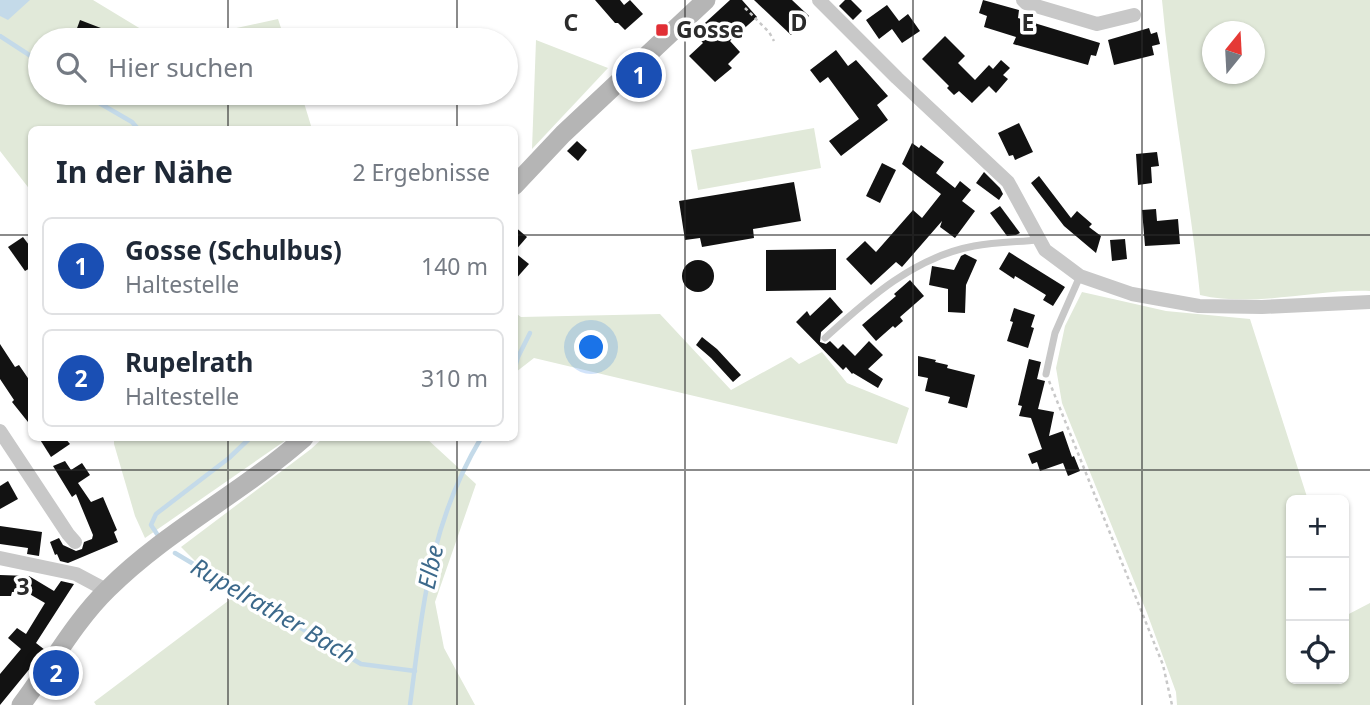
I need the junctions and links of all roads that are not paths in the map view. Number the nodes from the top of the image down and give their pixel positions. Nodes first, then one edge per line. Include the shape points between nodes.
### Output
1 (706, 0) edge
2 (1023, 0) edge
3 (825, 2) edge
4 (1134, 15) dead end
5 (518, 182) edge
6 (1038, 240) junction
7 (1080, 276) junction
8 (1370, 302) edge
9 (825, 338) dead end
10 (1046, 374) road end
11 (0, 431) edge
12 (300, 441) edge
13 (75, 542) dead end
14 (0, 558) edge
15 (106, 590) junction
16 (21, 705) edge

1 - 5 main road
2 - 4 street via 1097,24
3 - 6 street via 1008,182
6 - 7 street
6 - 9 lane via 974,246 924,263 862,305
7 - 8 street via 1132,295 1199,306
7 - 10 lane via 1055,333
11 - 13 street
12 - 15 main road
14 - 15 street via 76,574
15 - 16 main road

